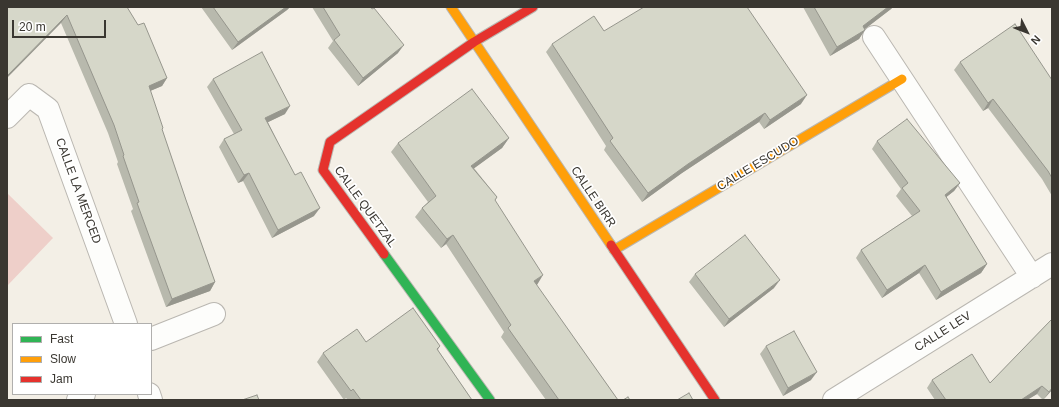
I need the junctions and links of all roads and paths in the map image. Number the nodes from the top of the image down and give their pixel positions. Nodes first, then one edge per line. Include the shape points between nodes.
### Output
1 (451, 7) edge
2 (533, 7) edge
3 (874, 38) dead end
4 (474, 42) junction
5 (902, 79) junction
6 (7, 117) edge
7 (614, 250) junction
8 (1052, 264) edge
9 (1032, 277) junction
10 (214, 314) dead end
11 (126, 323) edge
12 (152, 339) edge
13 (490, 400) edge
14 (715, 400) edge
15 (834, 400) edge

1 - 4 street, CALLE BIRR
2 - 4 street, CALLE QUETZAL
3 - 5 street
4 - 7 street, CALLE BIRR
4 - 13 street, CALLE QUETZAL via 330,142 323,170
5 - 7 street, CALLE ESCUDO
5 - 9 street
6 - 11 street, CALLE LA MERCED via 29,95 48,109
7 - 14 street, CALLE BIRR
8 - 9 street, CALLE LEV
9 - 15 street, CALLE LEV
10 - 12 street

